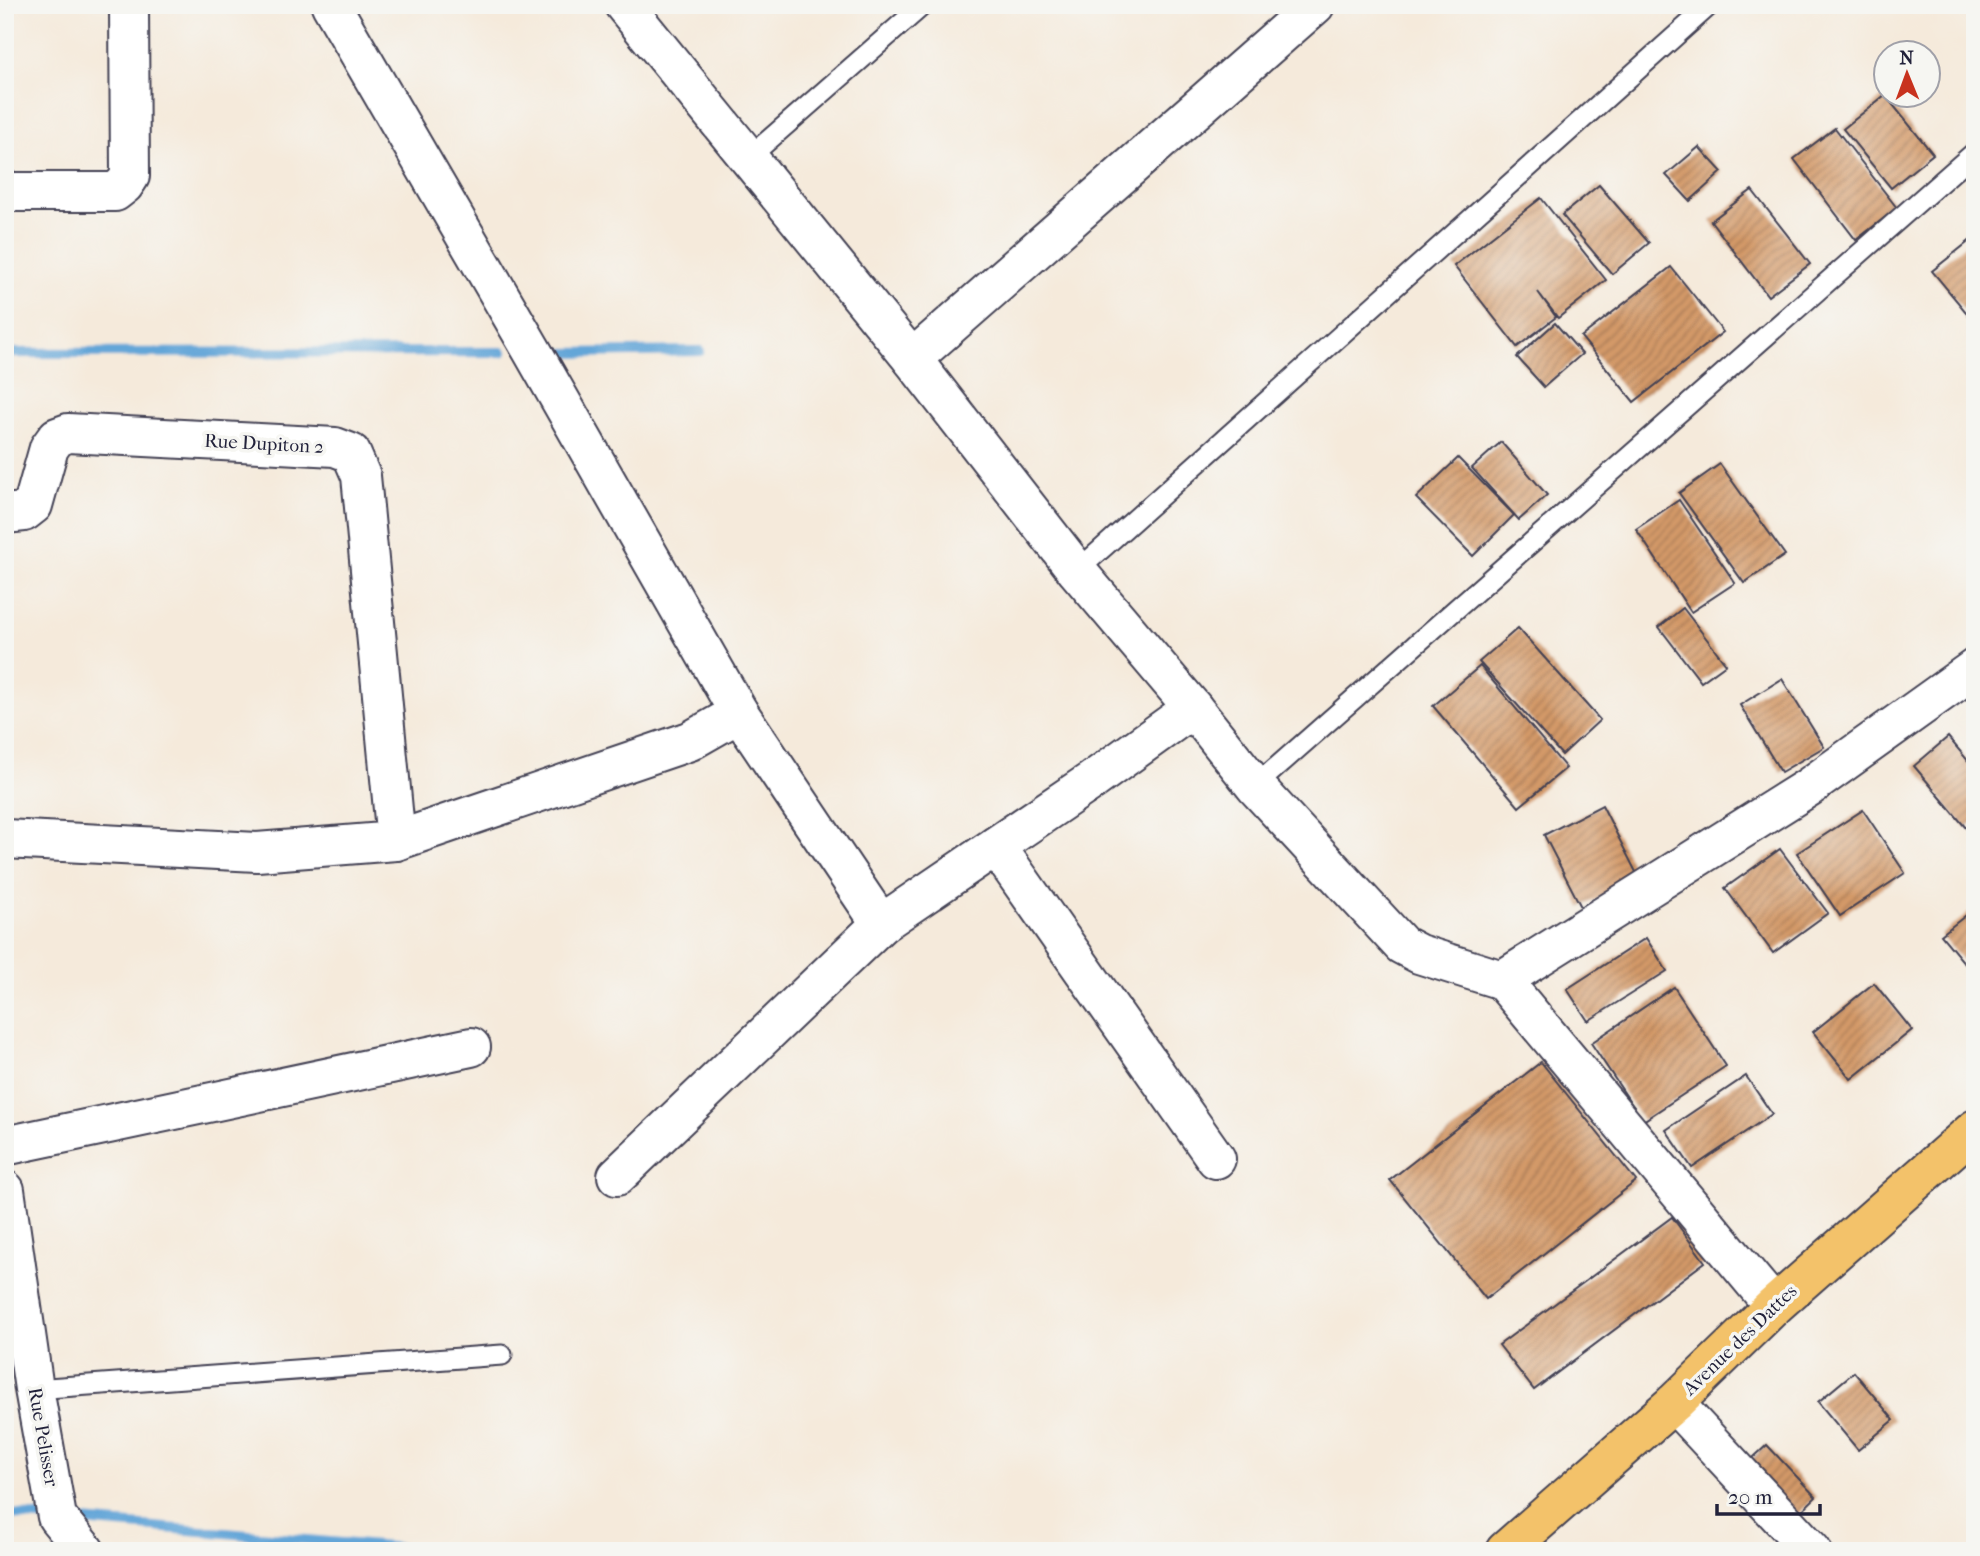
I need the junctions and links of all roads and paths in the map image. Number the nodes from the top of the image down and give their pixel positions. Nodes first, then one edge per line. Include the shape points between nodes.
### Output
1 (129, 5) edge
2 (331, 5) edge
3 (624, 5) edge
4 (923, 5) edge
5 (1315, 5) edge
6 (1710, 5) edge
7 (1975, 152) edge
8 (748, 158) junction
9 (5, 192) edge
10 (912, 359) junction
11 (5, 514) edge
12 (1077, 571) junction
13 (1975, 668) edge
14 (1193, 708) junction
15 (739, 713) junction
16 (1255, 786) junction
17 (5, 839) edge
18 (396, 841) junction
19 (996, 846) junction
20 (881, 923) junction
21 (1502, 979) junction
22 (471, 1047) dead end
23 (1975, 1129) edge
24 (5, 1146) edge
25 (1216, 1159) dead end
26 (617, 1176) dead end
27 (5, 1190) edge
28 (1774, 1306) junction
29 (502, 1355) dead end
30 (34, 1389) junction
31 (1674, 1403) junction
32 (85, 1551) edge
33 (1504, 1551) edge
34 (1812, 1551) edge

1 - 9 street via 130,176 115,192
2 - 15 street
3 - 8 street
4 - 8 lane
5 - 10 street
6 - 12 lane
7 - 16 lane
8 - 10 street
10 - 12 street
11 - 18 street, Rue Dupiton 2 via 24,512 33,505 49,448 57,437 68,433 335,447 351,453 361,475
12 - 14 street
13 - 21 street via 1809,787
14 - 16 street
14 - 19 street
15 - 18 street via 690,741
15 - 20 street
16 - 21 street via 1402,945
17 - 18 street via 257,852
19 - 20 street
19 - 25 street
20 - 26 street
21 - 28 street
22 - 24 street
23 - 28 main road, Avenue des Dattes
27 - 30 street, Rue Pelisser
28 - 31 main road, Avenue des Dattes
29 - 30 lane
30 - 32 street, Rue Pelisser via 57,1517
31 - 33 main road, Avenue des Dattes
31 - 34 street

